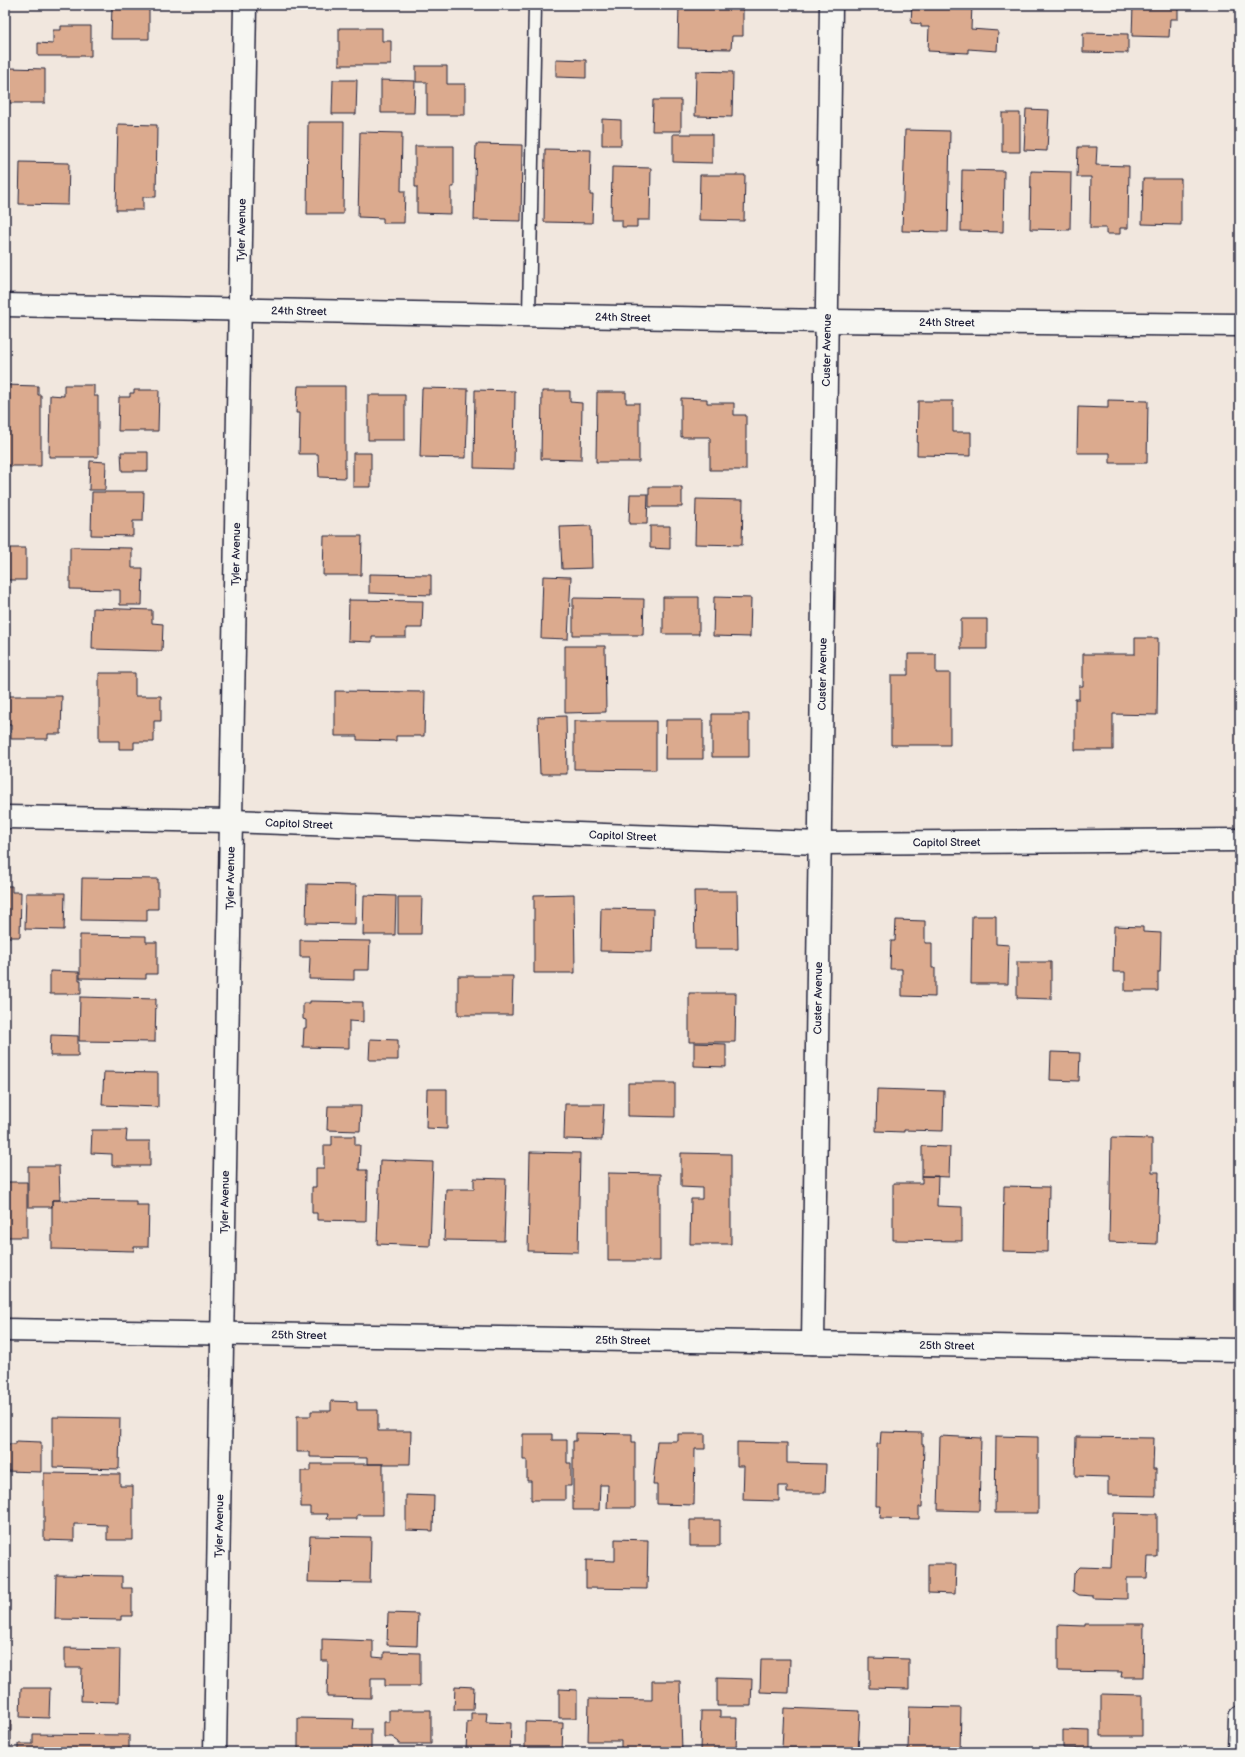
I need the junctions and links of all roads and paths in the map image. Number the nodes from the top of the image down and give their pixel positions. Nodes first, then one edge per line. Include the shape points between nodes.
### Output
1 (245, 5) edge
2 (535, 5) edge
3 (831, 5) edge
4 (5, 305) edge
5 (240, 309) junction
6 (529, 315) junction
7 (827, 321) junction
8 (1240, 325) edge
9 (5, 817) edge
10 (231, 821) junction
11 (1240, 840) edge
12 (820, 843) junction
13 (5, 1330) edge
14 (222, 1334) junction
15 (812, 1343) junction
16 (1240, 1350) edge
17 (1240, 1718) edge
18 (215, 1752) edge
19 (1239, 1752) edge

1 - 5 street, Tyler Avenue
2 - 6 lane
3 - 7 street, Custer Avenue
4 - 5 street, 24th Street
5 - 6 street, 24th Street
5 - 10 street, Tyler Avenue
6 - 7 street, 24th Street
7 - 8 street, 24th Street
7 - 12 street, Custer Avenue
9 - 10 street, Capitol Street
10 - 12 street, Capitol Street
10 - 14 street, Tyler Avenue
11 - 12 street, Capitol Street
12 - 15 street, Custer Avenue
13 - 14 street, 25th Street
14 - 15 street, 25th Street
14 - 18 street, Tyler Avenue
15 - 16 street, 25th Street
17 - 19 street

